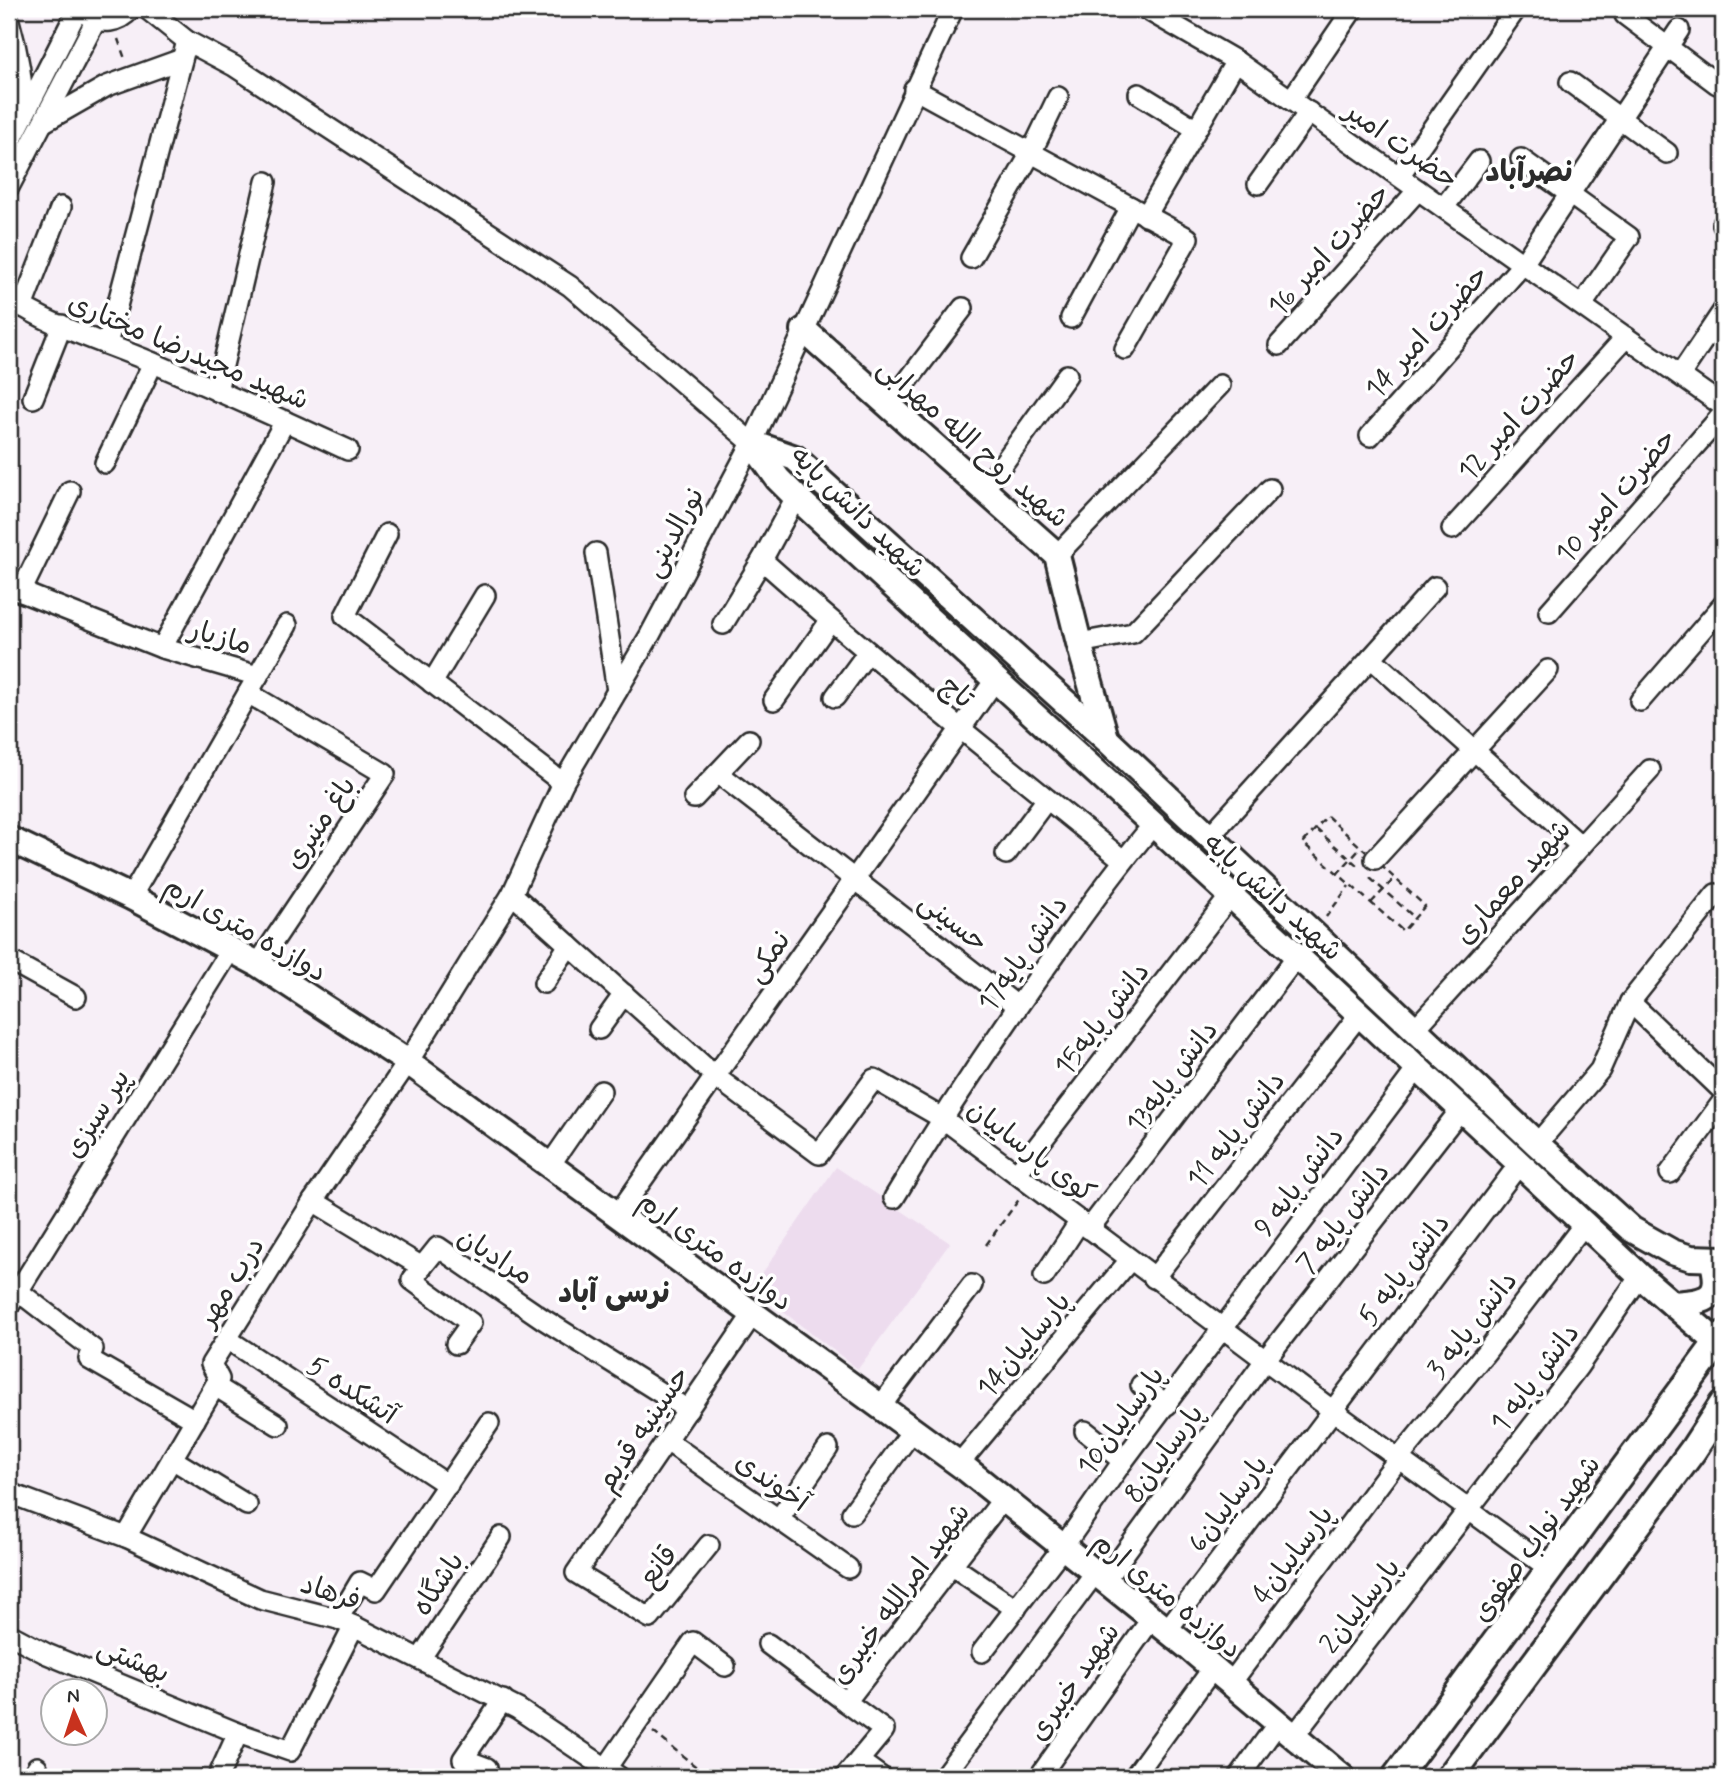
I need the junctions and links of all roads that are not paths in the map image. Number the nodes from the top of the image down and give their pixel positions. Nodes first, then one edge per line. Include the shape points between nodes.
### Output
1 (131, 9) edge
2 (147, 9) edge
3 (953, 9) edge
4 (1146, 9) edge
5 (1353, 9) edge
6 (1516, 9) edge
7 (92, 15) edge
8 (1625, 15) dead end
9 (9, 21) edge
10 (1673, 38) junction
11 (184, 50) junction
12 (1236, 61) junction
13 (1570, 82) dead end
14 (1717, 84) dead end
15 (914, 89) junction
16 (1139, 94) dead end
17 (1058, 97) dead end
18 (1292, 100) junction
19 (1309, 112) junction
20 (32, 119) junction
21 (1620, 119) junction
22 (1196, 129) junction
23 (9, 145) edge
24 (1031, 153) junction
25 (1667, 153) dead end
26 (1521, 159) dead end
27 (1479, 161) dead end
28 (1399, 176) junction
29 (267, 182) dead end
30 (1258, 184) dead end
31 (9, 187) edge
32 (1418, 190) junction
33 (1569, 195) junction
34 (61, 207) dead end
35 (1444, 207) junction
36 (1138, 211) junction
37 (971, 258) dead end
38 (1523, 264) junction
39 (15, 303) edge
40 (1582, 305) junction
41 (963, 308) dead end
42 (1723, 311) edge
43 (1071, 318) dead end
44 (62, 325) junction
45 (804, 330) junction
46 (1626, 337) junction
47 (107, 344) junction
48 (1279, 345) dead end
49 (1125, 349) dead end
50 (153, 363) junction
51 (1067, 375) dead end
52 (1680, 375) junction
53 (1220, 385) dead end
54 (217, 391) junction
55 (33, 398) dead end
56 (1723, 406) edge
57 (888, 407) junction
58 (1723, 414) edge
59 (285, 421) junction
60 (1370, 436) dead end
61 (752, 443) junction
62 (348, 450) dead end
63 (105, 463) dead end
64 (1270, 489) dead end
65 (984, 490) junction
66 (70, 491) dead end
67 (796, 497) junction
68 (1452, 529) dead end
69 (387, 534) dead end
70 (596, 553) dead end
71 (1057, 555) junction
72 (762, 560) junction
73 (1435, 587) dead end
74 (15, 589) edge
75 (485, 595) dead end
76 (1723, 605) edge
77 (1549, 612) dead end
78 (830, 621) junction
79 (723, 624) dead end
80 (287, 625) dead end
81 (1079, 643) junction
82 (162, 648) junction
83 (868, 652) junction
84 (1371, 658) junction
85 (1548, 670) dead end
86 (258, 676) junction
87 (995, 680) junction
88 (432, 682) junction
89 (617, 691) junction
90 (248, 693) junction
91 (835, 697) dead end
92 (774, 700) dead end
93 (1640, 701) dead end
94 (962, 730) junction
95 (1106, 739) junction
96 (749, 740) dead end
97 (1474, 750) junction
98 (1084, 762) junction
99 (1650, 770) dead end
100 (718, 773) junction
101 (564, 783) junction
102 (694, 798) dead end
103 (1047, 799) junction
104 (1153, 825) junction
105 (1210, 836) junction
106 (10, 841) edge
107 (1581, 846) junction
108 (1368, 853) road end
109 (1006, 854) dead end
110 (1123, 860) junction
111 (856, 880) junction
112 (512, 894) junction
113 (1716, 894) dead end
114 (1230, 896) junction
115 (131, 897) junction
116 (569, 945) junction
117 (231, 949) junction
118 (1297, 956) junction
119 (9, 960) edge
120 (258, 964) junction
121 (544, 983) dead end
122 (624, 994) junction
123 (76, 997) dead end
124 (1630, 1002) junction
125 (1017, 1006) junction
126 (1359, 1015) junction
127 (599, 1029) dead end
128 (1415, 1029) junction
129 (408, 1062) junction
130 (1417, 1069) junction
131 (716, 1077) junction
132 (601, 1091) dead end
133 (1723, 1091) edge
134 (1723, 1101) edge
135 (1461, 1109) junction
136 (942, 1118) junction
137 (1536, 1144) junction
138 (1520, 1163) junction
139 (550, 1165) junction
140 (1670, 1173) dead end
141 (1024, 1179) junction
142 (894, 1198) dead end
143 (313, 1202) junction
144 (618, 1214) junction
145 (1585, 1223) junction
146 (1085, 1225) junction
147 (1130, 1259) junction
148 (1717, 1259) edge
149 (422, 1267) junction
150 (1044, 1276) dead end
151 (1640, 1276) junction
152 (1154, 1278) junction
153 (972, 1285) dead end
154 (12, 1294) edge
155 (1673, 1304) junction
156 (753, 1314) junction
157 (1223, 1328) junction
158 (227, 1339) junction
159 (1721, 1339) edge
160 (456, 1344) dead end
161 (1266, 1359) junction
162 (1141, 1385) dead end
163 (215, 1386) junction
164 (1723, 1404) edge
165 (1167, 1405) junction
166 (880, 1407) junction
167 (688, 1410) junction
168 (1332, 1410) junction
169 (195, 1420) junction
170 (489, 1423) dead end
171 (278, 1425) dead end
172 (913, 1430) junction
173 (1085, 1431) dead end
174 (667, 1441) junction
175 (828, 1448) dead end
176 (1399, 1458) junction
177 (172, 1459) junction
178 (1123, 1461) junction
179 (959, 1465) junction
180 (448, 1485) junction
181 (9, 1493) edge
182 (1003, 1499) junction
183 (247, 1505) dead end
184 (1468, 1509) junction
185 (852, 1513) dead end
186 (779, 1519) junction
187 (126, 1537) junction
188 (501, 1537) dead end
189 (709, 1545) dead end
190 (1063, 1547) junction
191 (951, 1566) junction
192 (848, 1567) dead end
193 (1550, 1569) junction
194 (576, 1573) joint
195 (1100, 1577) junction
196 (1016, 1609) junction
197 (346, 1623) junction
198 (1159, 1624) junction
199 (9, 1634) edge
200 (768, 1644) dead end
201 (982, 1652) dead end
202 (420, 1659) junction
203 (726, 1666) dead end
204 (1222, 1676) junction
205 (503, 1700) junction
206 (846, 1702) junction
207 (1286, 1730) junction
208 (238, 1733) junction
209 (859, 1761) junction
210 (609, 1774) edge
211 (218, 1777) edge
212 (482, 1777) edge
213 (845, 1777) edge
214 (881, 1777) edge
215 (943, 1777) edge
216 (1039, 1777) edge
217 (1134, 1777) edge
218 (1239, 1777) edge
219 (1342, 1777) edge
220 (1396, 1777) edge
221 (1450, 1777) edge

1 - 7 street via 120,19
2 - 11 street
3 - 15 street, نورالدینی
4 - 12 street, حضرت امیر
5 - 18 street
6 - 28 street
7 - 20 street
8 - 10 street
9 - 20 street
10 - 14 street
10 - 21 street, حضرت امیر 14
11 - 20 street
11 - 47 street
11 - 61 street via 234,66 570,286
12 - 18 street, حضرت امیر
12 - 22 street
13 - 21 street
15 - 24 street
15 - 45 street, نورالدینی
16 - 22 street
17 - 24 street
18 - 19 street, حضرت امیر
19 - 28 street, حضرت امیر
19 - 30 street
20 - 23 street
20 - 31 street
21 - 25 street
21 - 33 street, حضرت امیر 14
22 - 36 street
24 - 36 street
24 - 37 street
26 - 33 street
27 - 35 street
28 - 32 street, حضرت امیر
29 - 54 street
32 - 35 street, حضرت امیر
32 - 48 street, حضرت امیر 16
33 - 38 street, حضرت امیر 14
33 - 40 street via 1629,237
34 - 39 street
35 - 38 street, حضرت امیر
36 - 43 street
36 - 49 street via 1188,238
38 - 40 street, حضرت امیر
38 - 60 street, حضرت امیر 14
39 - 44 street, شهید مجیدرضا مختاری
40 - 46 street, حضرت امیر
41 - 57 street
42 - 52 street
44 - 47 street, شهید مجیدرضا مختاری
44 - 55 street
45 - 57 street, شهید روح الله مهرابی
45 - 61 street, نورالدینی
46 - 52 street, حضرت امیر
46 - 68 street, حضرت امیر 12
47 - 50 street, شهید مجیدرضا مختاری
50 - 54 street, شهید مجیدرضا مختاری
50 - 63 street
51 - 65 street
52 - 56 street, حضرت امیر
53 - 71 street
54 - 59 street, شهید مجیدرضا مختاری
57 - 65 street, شهید روح الله مهرابی
58 - 77 street, حضرت امیر 10
59 - 62 street, شهید مجیدرضا مختاری
59 - 82 street
61 - 67 street, شهید دانش پایه
61 - 89 street, نورالدینی
61 - 95 street, شهید دانش پایه via 795,458
64 - 81 street via 1133,633
65 - 71 street, شهید روح الله مهرابی
66 - 74 street
67 - 72 street
67 - 87 street, شهید دانش پایه
69 - 88 street via 345,616
70 - 89 street
71 - 81 street, شهید روح الله مهرابی
72 - 78 street, تاچ
72 - 79 street
73 - 84 street
74 - 82 street, مازیار
75 - 88 street
76 - 93 street
78 - 83 street, تاچ
78 - 92 street
80 - 86 street
81 - 95 street, شهید روح الله مهرابی
82 - 86 street, مازیار
83 - 91 street
83 - 94 street, تاچ
84 - 97 street
84 - 105 street
85 - 97 street
86 - 90 street, مازیار
87 - 94 street, نمکی
87 - 98 street, شهید دانش پایه
88 - 101 street
89 - 101 street, نورالدینی
90 - 115 street, مازیار
90 - 120 street, باغ منیری via 385,774
94 - 103 street, تاچ
94 - 111 street, نمکی
95 - 98 street
95 - 105 street, شهید دانش پایه
96 - 100 street
97 - 107 street
97 - 108 street
98 - 104 street, شهید دانش پایه
99 - 107 street, شهید معماری
100 - 102 street
100 - 111 street, حسینی
101 - 112 street, نورالدینی
103 - 109 street
103 - 110 street, تاچ
104 - 110 street, دانش پایه17
104 - 114 street, شهید دانش پایه
105 - 128 street, شهید دانش پایه
106 - 115 street, دوازده متری ارم
107 - 128 street, شهید معماری
110 - 125 street, دانش پایه17
111 - 125 street, حسینی
111 - 131 street, نمکی
112 - 116 street, کوی پارساییان
112 - 129 street, نورالدینی
113 - 124 street
114 - 118 street, شهید دانش پایه
114 - 141 street, دانش پایه15
115 - 117 street, دوازده متری ارم
116 - 121 street
116 - 122 street, کوی پارساییان
117 - 120 street, دوازده متری ارم
117 - 154 street, پیر سبزی
118 - 126 street, شهید دانش پایه
118 - 146 street, دانش پایه13
119 - 123 street
120 - 129 street, دوازده متری ارم
122 - 127 street
122 - 131 street, کوی پارساییان
124 - 133 street
124 - 137 street via 1600,1070
125 - 136 street, دانش پایه17
126 - 130 street, شهید دانش پایه
126 - 152 street, دانش پایه 11
128 - 137 street, شهید دانش پایه
129 - 139 street, دوازده متری ارم
129 - 143 street, درب مهر
130 - 135 street, شهید دانش پایه
130 - 157 street, دانش پایه 9
131 - 136 street, کوی پارساییان via 819,1154 874,1079
131 - 144 street, نمکی
132 - 139 street
134 - 140 street
135 - 138 street, شهید دانش پایه
135 - 161 street, دانش پایه 7
136 - 141 street, کوی پارساییان
136 - 142 street, دانش پایه17
137 - 148 street, شهید دانش پایه via 1631,1229 1672,1252
138 - 145 street, شهید دانش پایه
138 - 168 street, دانش پایه 5
139 - 144 street, دوازده متری ارم
141 - 146 street, کوی پارساییان
143 - 149 street, مرادیان
143 - 158 street, درب مهر
144 - 156 street, دوازده متری ارم
145 - 151 street, شهید دانش پایه
145 - 176 street, دانش پایه 3
146 - 147 street, کوی پارساییان
146 - 150 street, دانش پایه13
147 - 152 street, کوی پارساییان
147 - 179 street, پارساییان14
148 - 155 street via 1715,1289 1707,1298
149 - 160 street via 412,1280 471,1323
149 - 167 street, مرادیان via 438,1247
151 - 155 street, شهید دانش پایه
151 - 184 street, دانش پایه 1 via 1578,1367
152 - 157 street, کوی پارساییان
153 - 166 street
154 - 169 street via 93,1349 89,1359
155 - 159 street, شهید دانش پایه
156 - 166 street, دوازده متری ارم
156 - 167 street, حسینیه قدیم
157 - 161 street, کوی پارساییان
157 - 165 street, پارساییان10
158 - 163 street, درب مهر via 211,1364 219,1379
158 - 180 street, آتشکده 5
159 - 193 main road, شهید نواب صفوی
161 - 168 street, کوی پارساییان
161 - 195 street, پارساییان8
162 - 165 street
163 - 169 street, درب مهر
163 - 171 street
164 - 221 main road
165 - 178 street, پارساییان10
166 - 172 street, دوازده متری ارم
167 - 174 street, حسینیه قدیم
168 - 176 street, کوی پارساییان
168 - 198 street, پارساییان6
169 - 177 street, درب مهر
170 - 180 street
172 - 179 street, دوازده متری ارم
172 - 185 street
173 - 178 street
174 - 186 street, آخوندی
174 - 194 street, حسینیه قدیم
175 - 186 street
176 - 184 street, کوی پارساییان
176 - 204 street, پارساییان4
177 - 183 street
177 - 187 street, درب مهر
178 - 190 street, پارساییان10
179 - 182 street, دوازده متری ارم
180 - 197 street via 376,1590 360,1582
181 - 187 street, فرهاد
182 - 190 street, دوازده متری ارم
182 - 191 street, شهید امرالله خبیری
184 - 193 street, کوی پارساییان
184 - 207 street, پارساییان2
186 - 192 street, آخوندی
187 - 197 street, فرهاد via 260,1600
188 - 202 street, باشگاه
189 - 194 street, قانع via 650,1618
190 - 195 street, دوازده متری ارم
190 - 196 street, پارساییان10
191 - 196 street
191 - 206 street, شهید امرالله خبیری
193 - 220 main road, شهید نواب صفوی
195 - 198 street, دوازده متری ارم
195 - 215 street, پارساییان8
196 - 201 street, پارساییان10
197 - 202 street, فرهاد
197 - 208 street, بهشتی via 290,1751
198 - 204 street, دوازده متری ارم
198 - 216 street, شهید خبیری
199 - 208 street, بهشتی
200 - 206 street
202 - 205 street, فرهاد
203 - 210 street via 693,1642
204 - 207 street, دوازده متری ارم
204 - 217 street, پارساییان4
205 - 210 street, فرهاد
205 - 212 street via 463,1759 487,1768
206 - 209 street, شهید امرالله خبیری via 884,1730
207 - 218 street, پارساییان2
207 - 219 street, دوازده متری ارم
208 - 211 street
209 - 213 street, شهید امرالله خبیری
209 - 214 street

